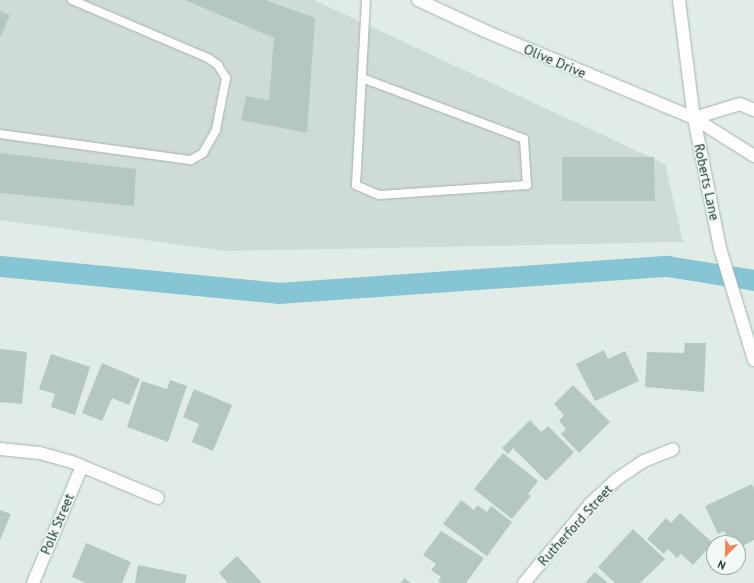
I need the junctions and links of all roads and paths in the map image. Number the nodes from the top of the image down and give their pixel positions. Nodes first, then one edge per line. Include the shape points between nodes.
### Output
1 (72, 0) edge
2 (366, 0) edge
3 (418, 0) edge
4 (679, 0) edge
5 (362, 78) junction
6 (754, 110) edge
7 (694, 118) junction
8 (0, 134) edge
9 (754, 156) edge
10 (754, 360) edge
11 (0, 449) edge
12 (673, 449) dead end
13 (82, 466) junction
14 (158, 498) dead end
15 (32, 583) edge
16 (524, 583) edge

1 - 8 lane via 208,58 218,65 226,78 212,137 203,153 191,160
2 - 5 lane
3 - 7 street, Olive Drive via 512,43
4 - 7 street, Roberts Lane
5 - 5 lane via 356,185 379,195 527,185 524,138
6 - 7 street via 740,104
7 - 9 street, Olive Drive
7 - 10 street, Roberts Lane via 720,248
11 - 13 street via 40,453
12 - 16 street, Rutherford Street via 644,461 617,479 590,504
13 - 14 street
13 - 15 street, Polk Street

